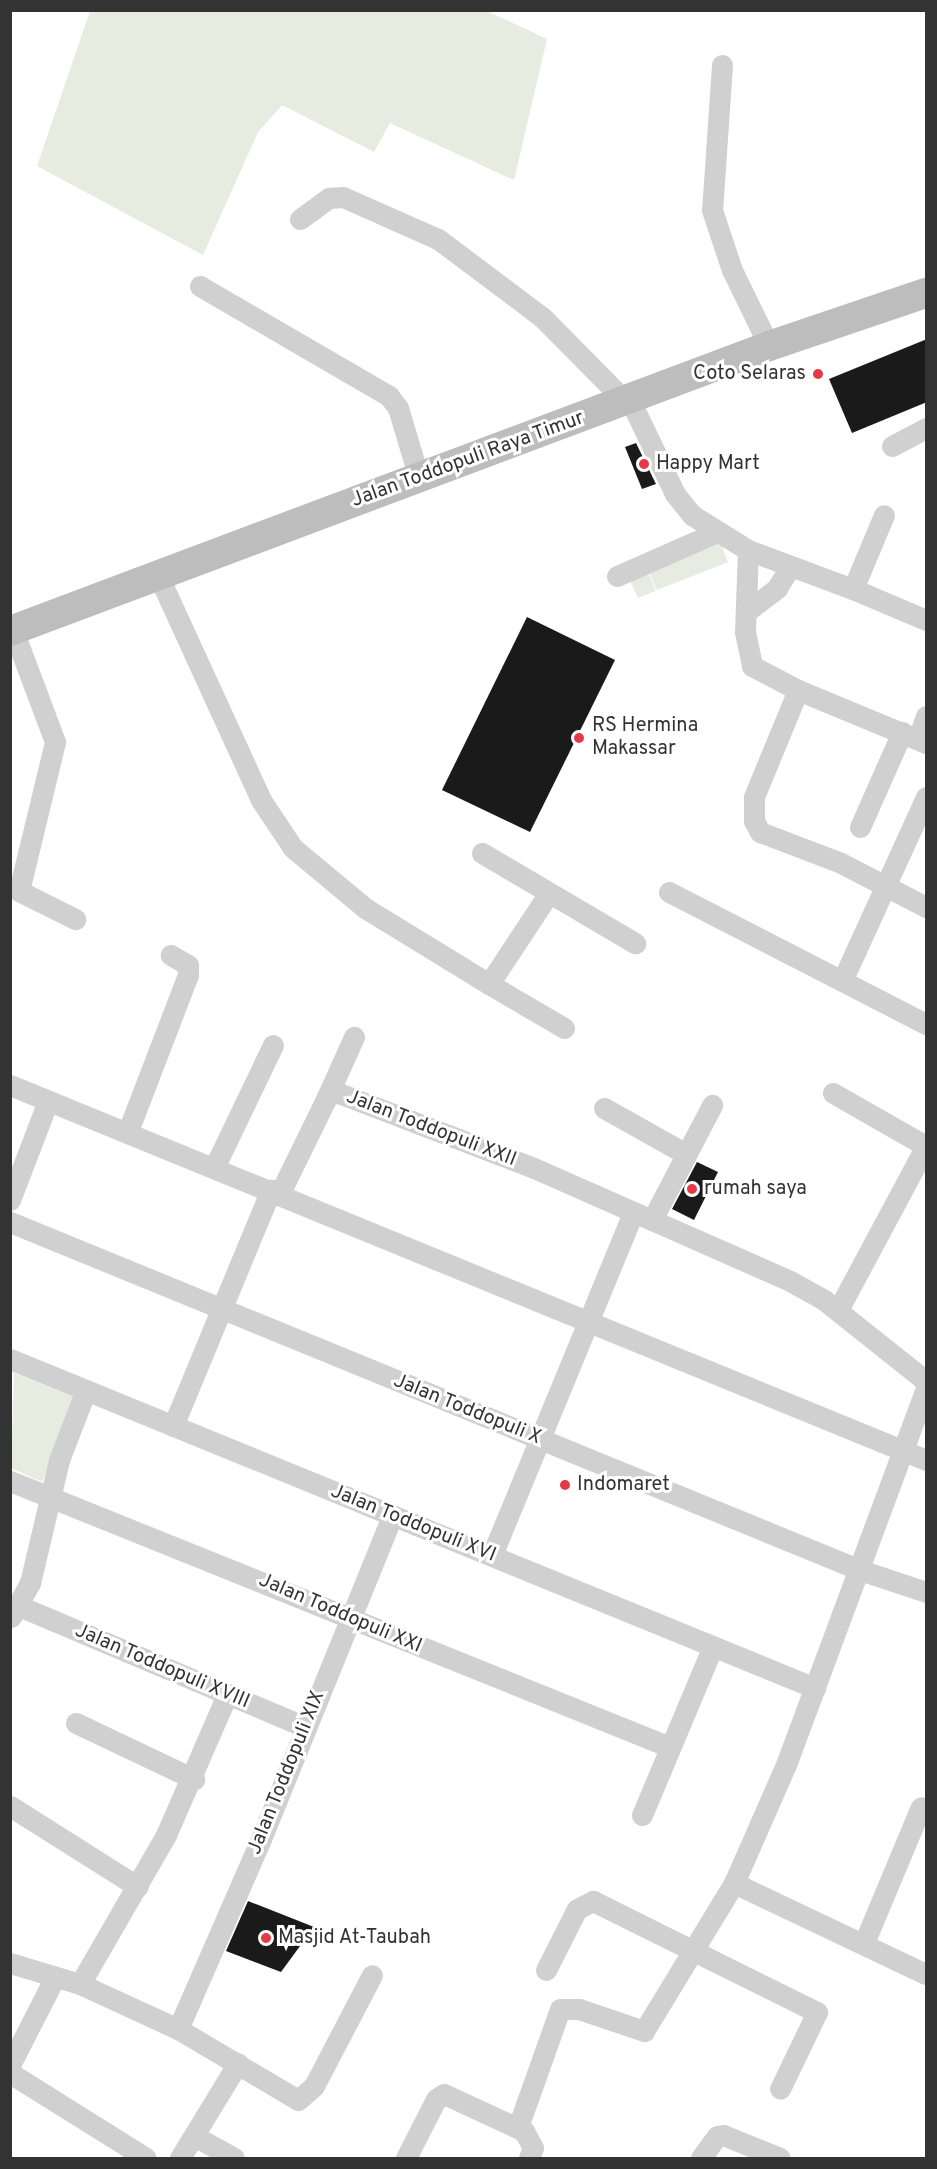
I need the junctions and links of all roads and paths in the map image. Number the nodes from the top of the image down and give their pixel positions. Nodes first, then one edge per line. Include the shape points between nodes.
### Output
1 (722, 65) dead end
2 (300, 219) dead end
3 (200, 286) dead end
4 (927, 293) edge
5 (769, 346) junction
6 (628, 401) junction
7 (927, 428) edge
8 (891, 446) dead end
9 (419, 478) junction
10 (689, 512) junction
11 (885, 515) dead end
12 (717, 532) junction
13 (678, 549) junction
14 (748, 550) junction
15 (790, 567) junction
16 (617, 576) dead end
17 (159, 577) junction
18 (853, 589) junction
19 (747, 610) junction
20 (927, 620) edge
21 (12, 631) edge
22 (798, 690) junction
23 (927, 716) edge
24 (916, 738) edge
25 (927, 797) edge
26 (860, 827) dead end
27 (482, 853) dead end
28 (889, 886) junction
29 (669, 892) dead end
30 (549, 893) junction
31 (927, 907) edge
32 (75, 919) dead end
33 (635, 943) dead end
34 (171, 955) dead end
35 (843, 979) junction
36 (489, 984) junction
37 (927, 1024) edge
38 (564, 1028) dead end
39 (354, 1037) dead end
40 (273, 1045) dead end
41 (10, 1085) edge
42 (832, 1093) dead end
43 (327, 1097) junction
44 (48, 1101) junction
45 (712, 1105) dead end
46 (604, 1107) dead end
47 (128, 1131) junction
48 (926, 1146) edge
49 (686, 1154) junction
50 (215, 1166) junction
51 (275, 1191) junction
52 (10, 1200) edge
53 (643, 1216) junction
54 (10, 1222) edge
55 (838, 1310) junction
56 (223, 1311) junction
57 (588, 1323) junction
58 (10, 1359) edge
59 (927, 1381) edge
60 (927, 1389) edge
61 (86, 1390) junction
62 (173, 1426) junction
63 (540, 1440) junction
64 (906, 1451) junction
65 (927, 1460) edge
66 (10, 1481) edge
67 (49, 1498) junction
68 (392, 1516) junction
69 (492, 1555) junction
70 (860, 1570) junction
71 (927, 1592) edge
72 (20, 1612) edge
73 (349, 1619) junction
74 (713, 1646) junction
75 (815, 1689) junction
76 (227, 1695) junction
77 (76, 1723) dead end
78 (306, 1727) junction
79 (670, 1747) junction
80 (194, 1779) junction
81 (10, 1806) edge
82 (921, 1807) dead end
83 (642, 1815) dead end
84 (734, 1883) junction
85 (138, 1887) junction
86 (864, 1943) junction
87 (691, 1953) junction
88 (10, 1963) edge
89 (546, 1970) dead end
90 (927, 1974) edge
91 (372, 1975) dead end
92 (54, 1979) junction
93 (80, 1984) junction
94 (178, 2029) junction
95 (238, 2063) junction
96 (10, 2065) edge
97 (10, 2073) edge
98 (780, 2089) dead end
99 (518, 2127) junction
100 (196, 2137) junction
101 (146, 2158) edge
102 (180, 2158) edge
103 (234, 2158) edge
104 (406, 2158) edge
105 (529, 2158) edge
106 (701, 2158) edge
107 (780, 2158) edge

1 - 5 street via 714,152 714,221
2 - 6 street via 329,198 344,197 438,239 542,317
3 - 9 street via 389,396 398,408
4 - 5 main road, Jalan Toddopuli Raya Timur
5 - 6 main road, Jalan Toddopuli Raya Timur
6 - 9 main road, Jalan Toddopuli Raya Timur
6 - 10 street via 669,484
7 - 8 street
9 - 17 main road, Jalan Toddopuli Raya Timur
10 - 12 street
10 - 13 street
11 - 18 street
12 - 13 street
12 - 14 street
13 - 16 street
14 - 15 street
14 - 19 street
15 - 18 street
15 - 19 street via 777,588
17 - 21 main road, Jalan Toddopuli Raya Timur
17 - 36 street via 261,800 293,848 365,908
18 - 20 street
19 - 22 street via 747,653 752,666
21 - 32 street via 55,742 19,891
22 - 24 street
22 - 28 street via 754,797 754,821 760,832
23 - 24 street
24 - 26 street
25 - 28 street
27 - 30 street
28 - 31 street
28 - 35 street
29 - 35 street
30 - 33 street
30 - 36 street
34 - 47 street via 188,965 188,975
35 - 37 street
36 - 38 street
39 - 43 street
40 - 50 street
41 - 44 street
42 - 48 street
43 - 51 street, Jalan Toddopuli XXII
43 - 53 street, Jalan Toddopuli XXII via 336,1092 397,1113
44 - 47 street
44 - 52 street
45 - 49 street
46 - 49 street
47 - 50 street
48 - 55 street
49 - 53 street
50 - 51 street
51 - 56 street, Jalan Toddopuli XXII
51 - 57 street
53 - 55 street, Jalan Toddopuli XXII via 790,1281
53 - 57 street
54 - 56 street, Jalan Toddopuli X
55 - 59 street, Jalan Toddopuli XXII
56 - 62 street, Jalan Toddopuli XXII
56 - 63 street, Jalan Toddopuli X
57 - 63 street
57 - 64 street
58 - 61 street, Jalan Toddopuli XVI
60 - 64 street
61 - 62 street, Jalan Toddopuli XVI
61 - 67 street
62 - 68 street, Jalan Toddopuli XVI
63 - 69 street
63 - 70 street, Jalan Toddopuli X
64 - 65 street
64 - 70 street
66 - 67 street, Jalan Toddopuli XXI
67 - 72 street
67 - 73 street, Jalan Toddopuli XXI
68 - 69 street, Jalan Toddopuli XVI
68 - 73 street, Jalan Toddopuli XIX
69 - 74 street, Jalan Toddopuli XVI
70 - 71 street, Jalan Toddopuli X
70 - 75 street
72 - 76 street
72 - 78 street, Jalan Toddopuli XVIII
73 - 78 street, Jalan Toddopuli XIX
73 - 79 street, Jalan Toddopuli XXI
74 - 75 street, Jalan Toddopuli XVI
74 - 79 street
75 - 84 street
76 - 78 street
76 - 80 street
77 - 80 street
78 - 94 street, Jalan Toddopuli XIX
79 - 83 street
80 - 85 street
81 - 85 street
82 - 86 street
84 - 86 street
84 - 87 street
85 - 93 street
86 - 90 street
87 - 89 street via 601,1904 586,1902 577,1910
87 - 98 street via 817,2012
87 - 99 street via 644,2031 579,2009 560,2009
88 - 92 street
91 - 95 street via 306,2096 298,2100
92 - 93 street
92 - 96 street
93 - 94 street
94 - 95 street
95 - 100 street
97 - 101 street
99 - 104 street via 440,2094
99 - 105 street via 531,2143
100 - 102 street
100 - 103 street
106 - 107 street via 717,2136 723,2135

